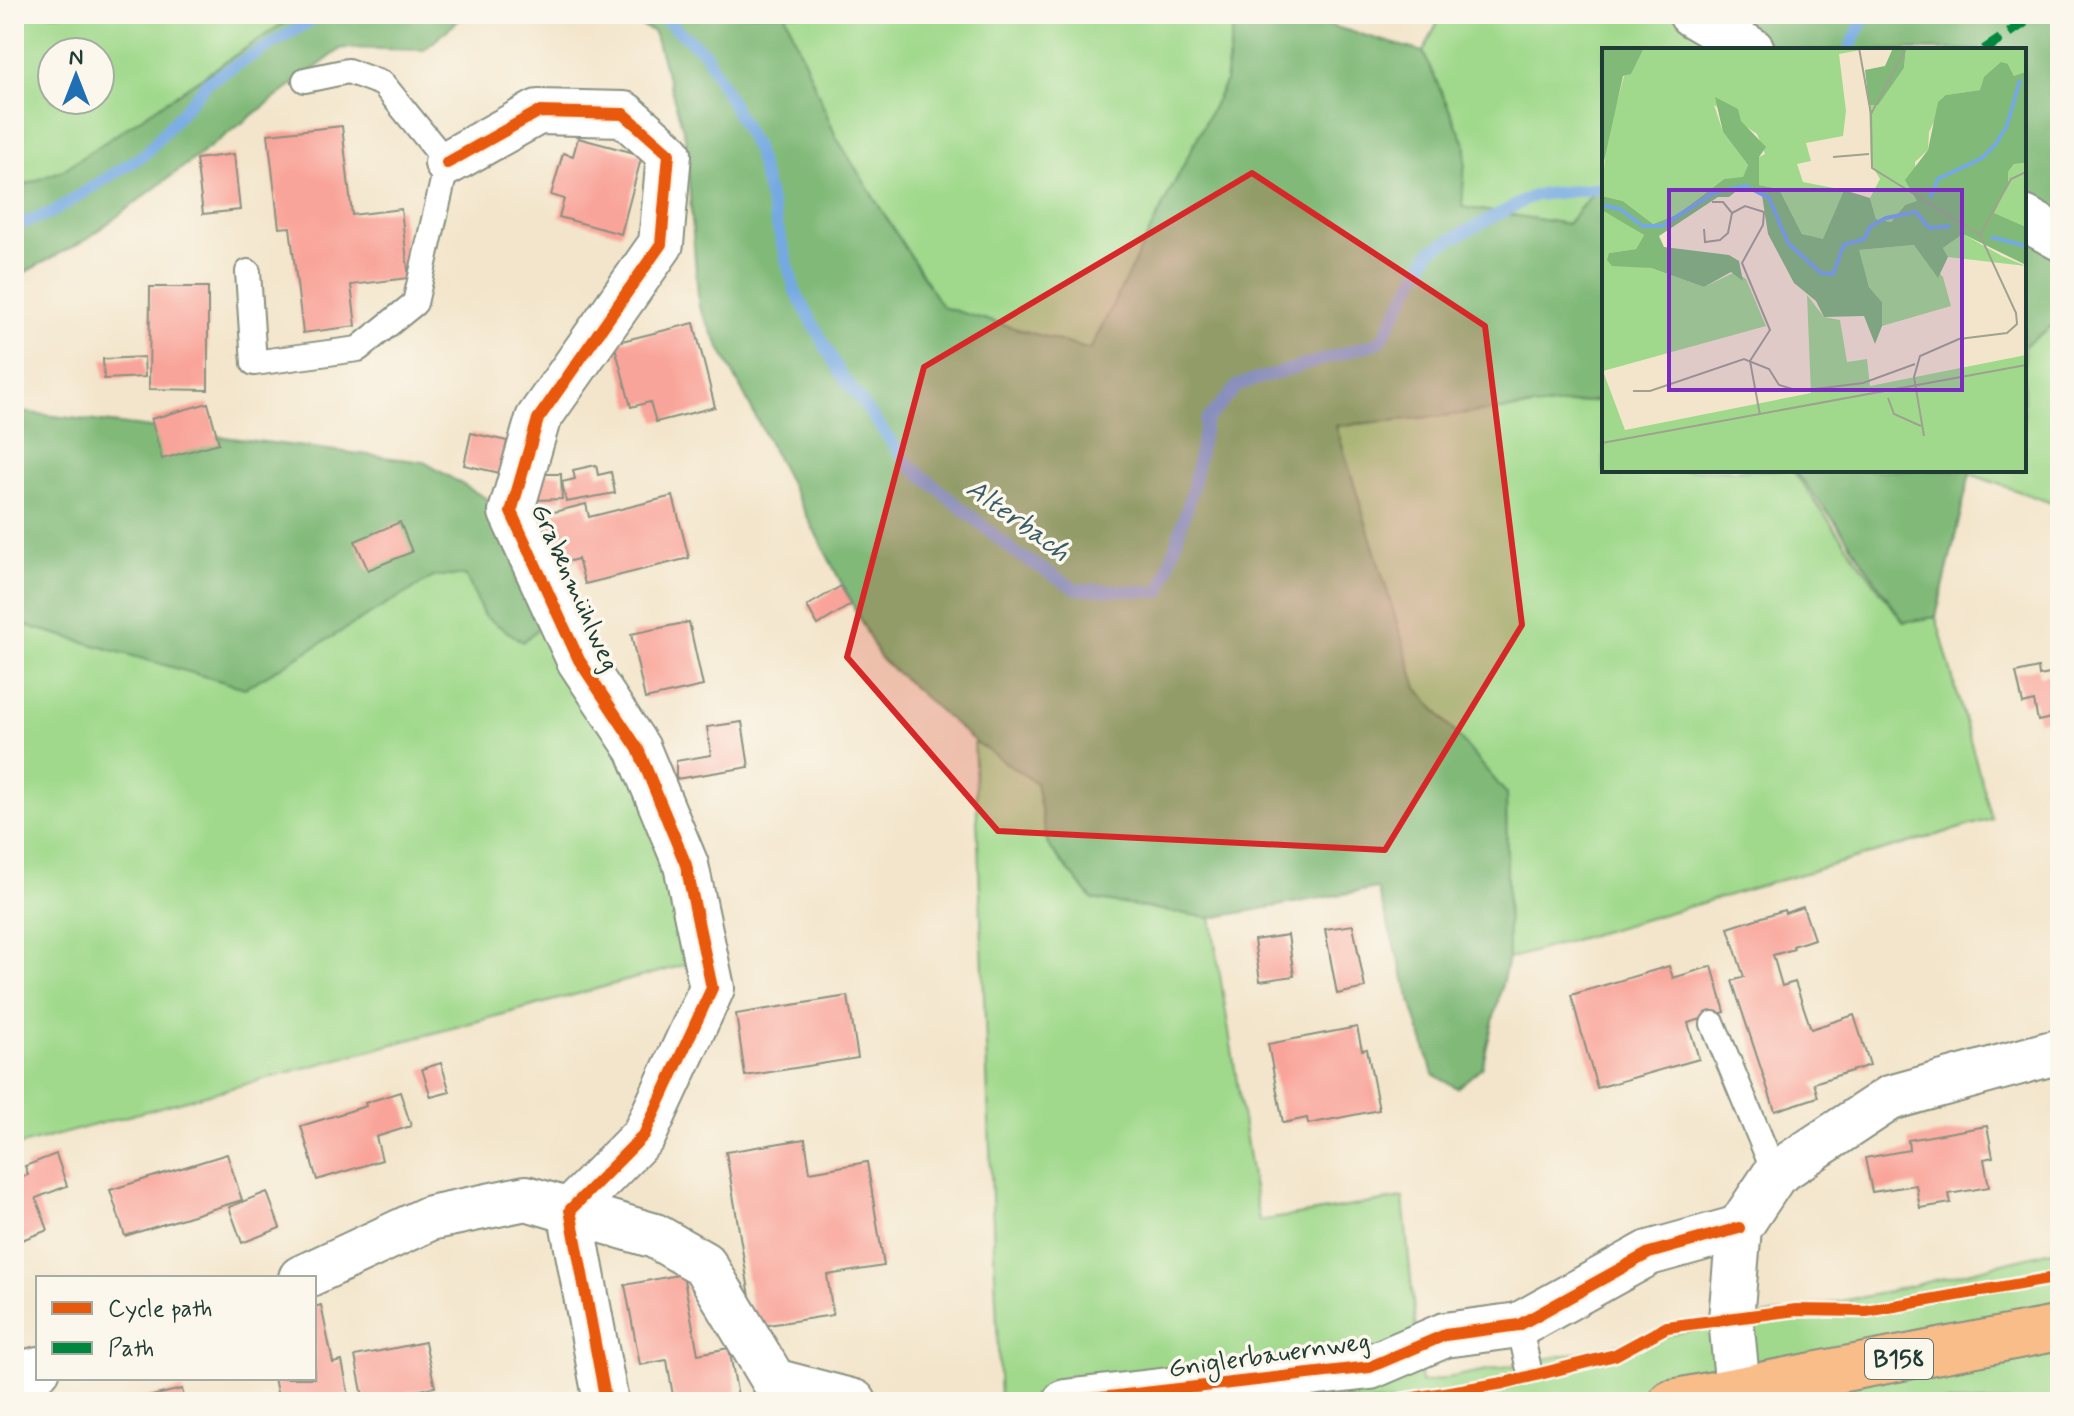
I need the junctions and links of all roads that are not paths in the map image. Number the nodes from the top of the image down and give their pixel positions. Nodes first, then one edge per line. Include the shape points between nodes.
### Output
1 (1691, 14) edge
2 (1749, 48) edge
3 (305, 80) dead end
4 (447, 163) junction
5 (2026, 219) edge
6 (2060, 238) edge
7 (248, 272) dead end
8 (1713, 1024) dead end
9 (2060, 1052) edge
10 (1775, 1174) junction
11 (570, 1210) junction
12 (1739, 1228) junction
13 (305, 1276) edge
14 (2060, 1328) edge
15 (36, 1370) edge
16 (14, 1376) edge
17 (1739, 1396) edge
18 (606, 1402) edge
19 (854, 1402) edge
20 (1065, 1402) edge
21 (1671, 1402) edge

1 - 2 street
3 - 4 lane via 348,71 383,84
4 - 7 lane via 415,303 358,349 254,363
4 - 11 street, Grabenmühlweg via 538,112 624,114 669,154 661,244 538,419 511,512 579,660 638,749 686,865 712,988 644,1135
5 - 6 street
8 - 10 lane
9 - 10 street via 1890,1098
10 - 12 street
11 - 13 street via 526,1198 430,1218
11 - 18 street
11 - 19 street via 655,1236 704,1264 774,1381
12 - 17 street via 1731,1319
12 - 20 street, Gniglerbauernweg via 1649,1253 1524,1345 1445,1335 1370,1367
14 - 17 main road, B158
15 - 16 street
17 - 21 main road, B158

